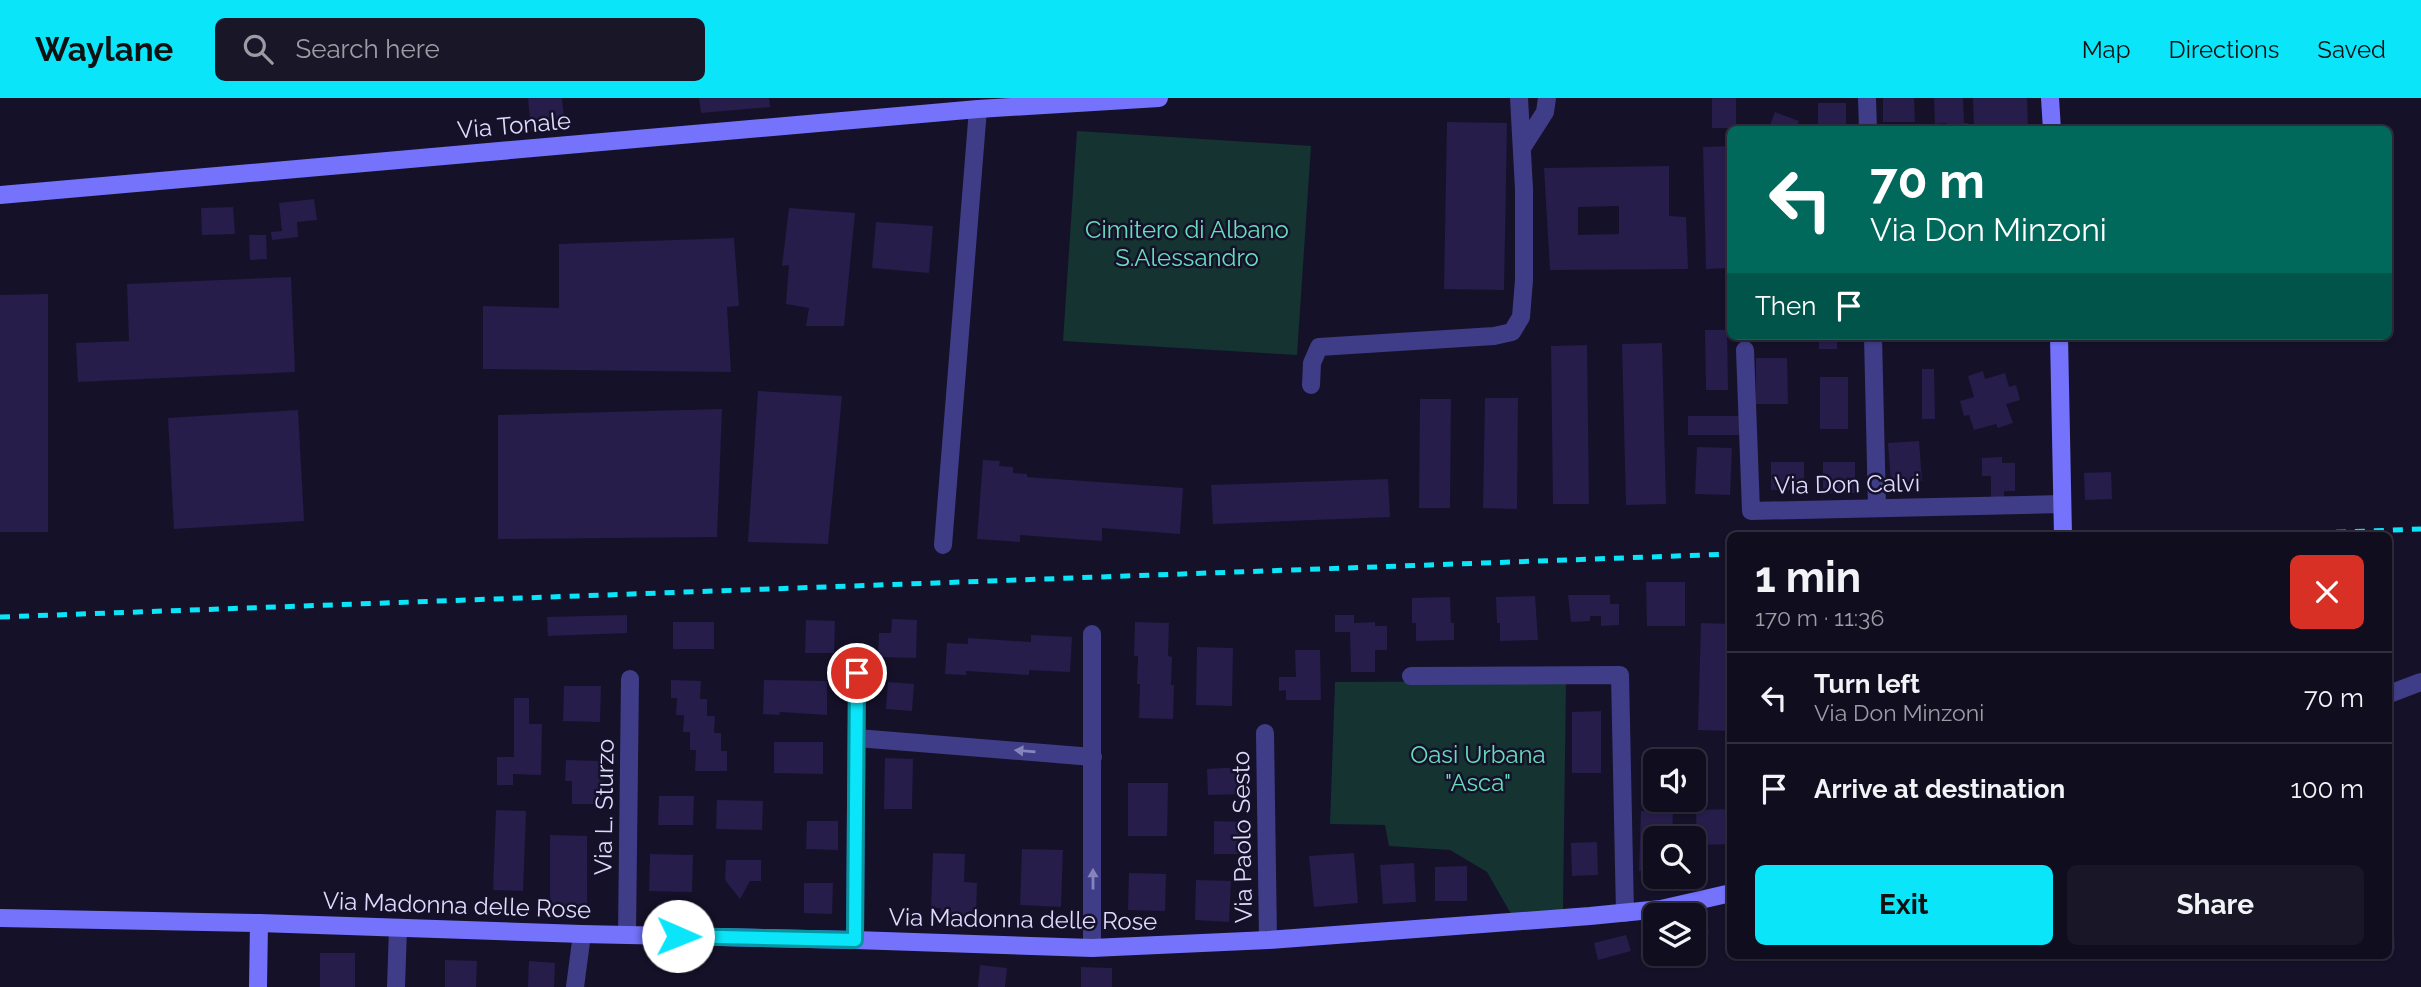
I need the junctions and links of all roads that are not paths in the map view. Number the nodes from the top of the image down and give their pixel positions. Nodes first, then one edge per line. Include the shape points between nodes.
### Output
1 (1159, 98) edge
2 (1519, 98) edge
3 (1547, 98) edge
4 (1867, 98) edge
5 (2050, 98) edge
6 (978, 109) junction
7 (1868, 126) edge
8 (2052, 126) edge
9 (1522, 148) junction
10 (0, 195) edge
11 (1873, 340) edge
12 (2059, 340) edge
13 (1745, 350) dead end
14 (1311, 385) dead end
15 (2062, 504) junction
16 (1877, 508) junction
17 (2063, 532) edge
18 (943, 545) dead end
19 (1092, 634) dead end
20 (857, 673) dead end
21 (1411, 676) dead end
22 (631, 679) dead end
23 (2421, 682) edge
24 (2392, 693) edge
25 (1265, 733) dead end
26 (857, 738) junction
27 (1093, 757) junction
28 (1727, 894) edge
29 (1625, 912) junction
30 (0, 918) edge
31 (259, 923) junction
32 (398, 928) junction
33 (582, 934) junction
34 (628, 934) junction
35 (855, 940) junction
36 (1269, 940) junction
37 (1092, 948) junction
38 (258, 987) edge
39 (396, 987) edge
40 (575, 987) edge

1 - 6 street, Via Tonale
2 - 9 street
3 - 9 street via 1545,112
4 - 7 street
5 - 8 street
6 - 10 street, Via Tonale
6 - 18 street
9 - 14 street via 1524,281 1521,317 1511,332 1319,347 1312,363
11 - 16 street
12 - 15 street
13 - 16 street, Via Don Calvi via 1751,511
15 - 16 street, Via Don Calvi
15 - 17 street
19 - 27 street
20 - 26 street
21 - 29 street via 1620,675
22 - 34 street, Via L. Sturzo
23 - 24 street
25 - 36 street, Via Paolo Sesto
27 -> 26 street
26 - 35 street
37 -> 27 street
28 - 29 street, Via Madonna delle Rose
29 - 36 street, Via Madonna delle Rose
30 - 31 street, Via Madonna delle Rose
31 - 32 street, Via Madonna delle Rose
31 - 38 street
32 - 33 street, Via Madonna delle Rose
32 - 39 street
33 - 34 street, Via Madonna delle Rose
33 - 40 street
34 - 35 street, Via Madonna delle Rose
35 - 37 street, Via Madonna delle Rose
36 - 37 street, Via Madonna delle Rose

